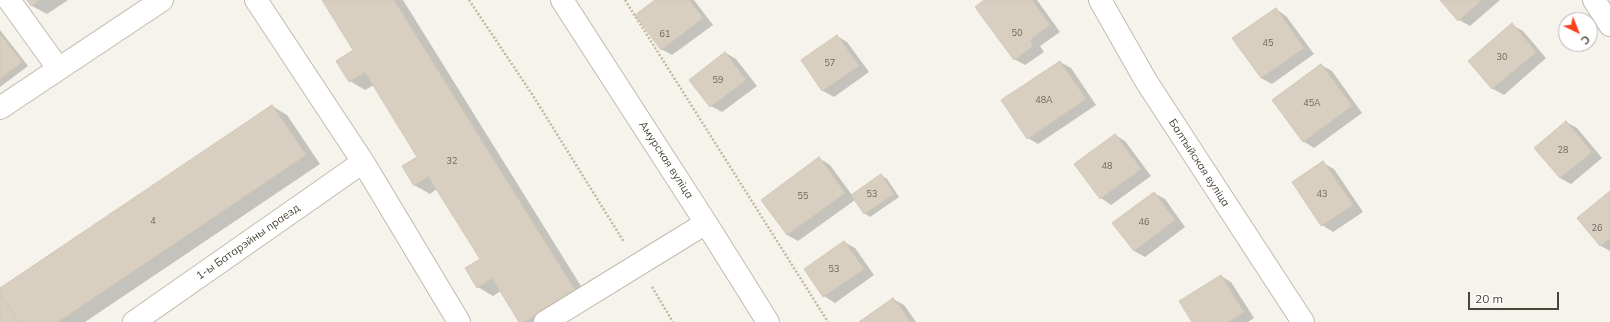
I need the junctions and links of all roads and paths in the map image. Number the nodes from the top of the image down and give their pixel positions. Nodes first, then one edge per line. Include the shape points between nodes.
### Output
1 (9, 0) edge
2 (162, 0) edge
3 (256, 0) edge
4 (469, 0) edge
5 (562, 0) edge
6 (625, 0) edge
7 (1100, 0) edge
8 (1594, 0) edge
9 (1610, 25) edge
10 (58, 68) junction
11 (0, 108) edge
12 (363, 162) junction
13 (706, 222) junction
14 (637, 264) junction
15 (134, 322) edge
16 (460, 322) edge
17 (544, 322) edge
18 (674, 322) edge
19 (768, 322) edge
20 (828, 322) edge
21 (1303, 322) edge

1 - 10 street
2 - 10 street
3 - 12 street
4 - 14 path via 532,94
5 - 13 street, Амурская вуліца
6 - 20 path
7 - 21 street, Балтыйская вуліца via 1146,81
8 - 9 street
10 - 11 street
12 - 15 street, 1-ы Батарэйны праезд
12 - 16 street
13 - 14 street
13 - 19 street, Амурская вуліца
14 - 17 street
14 - 18 path

